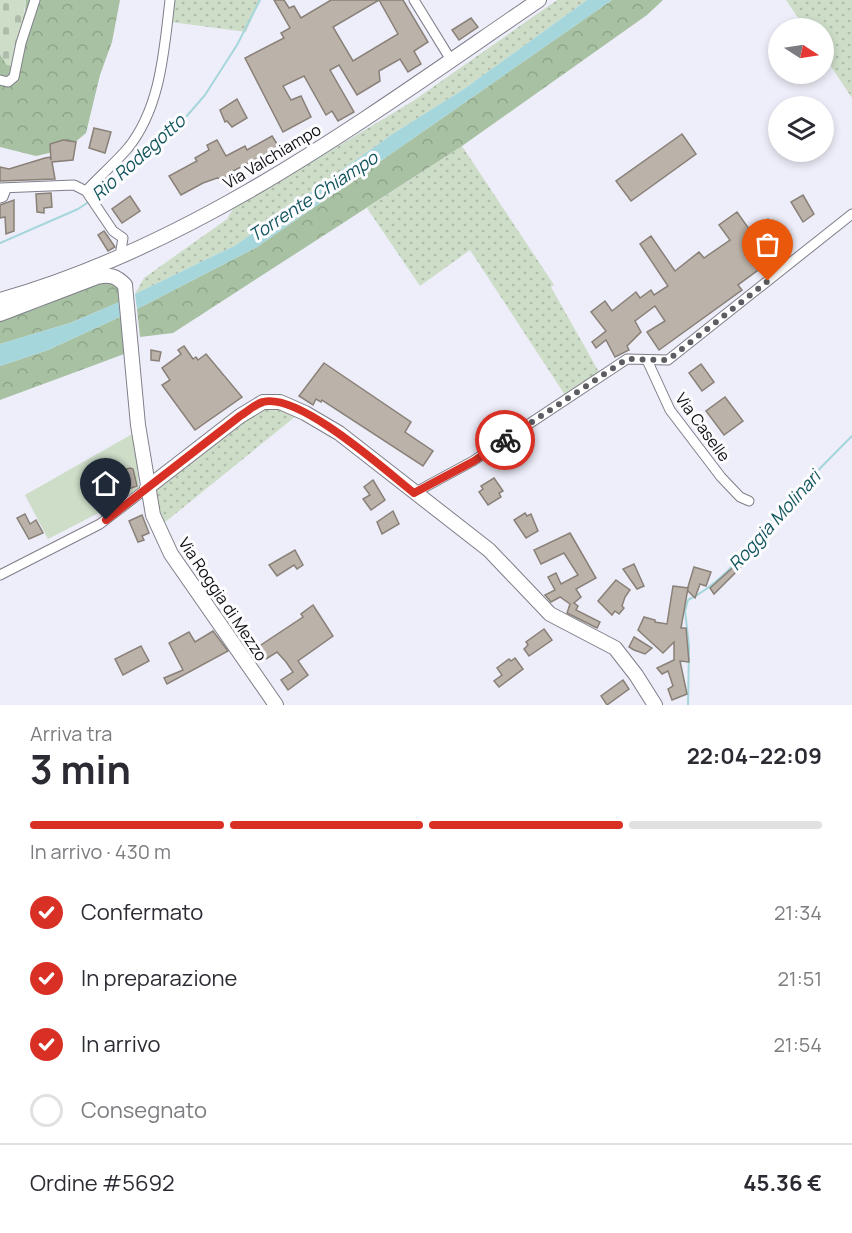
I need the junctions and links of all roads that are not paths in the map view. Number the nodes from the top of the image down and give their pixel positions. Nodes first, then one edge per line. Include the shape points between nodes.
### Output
1 (35, 0) edge
2 (170, 0) edge
3 (414, 0) edge
4 (539, 0) edge
5 (451, 60) junction
6 (0, 80) edge
7 (3, 189) edge
8 (86, 191) junction
9 (0, 198) edge
10 (852, 214) edge
11 (120, 256) junction
12 (0, 300) edge
13 (0, 314) edge
14 (647, 360) junction
15 (147, 488) junction
16 (414, 493) junction
17 (749, 501) dead end
18 (0, 575) edge
19 (276, 705) edge
20 (655, 705) edge

1 - 6 street via 14,78
2 - 8 street via 153,101 129,147
3 - 5 street
4 - 5 street, Via Valchiampo
5 - 11 street, Via Valchiampo via 268,180
7 - 8 street via 74,185
7 - 9 street
8 - 11 street via 113,231 123,238
10 - 14 street via 668,360
11 - 12 street, Via Valchiampo
13 - 15 street, Via Roggia di Mezzo via 108,274 125,285
14 - 16 street via 627,359 474,461
14 - 17 street, Via Caselle via 670,410 721,477
15 - 16 street via 240,416 263,402 280,402 339,433
15 - 18 street via 100,524
15 - 19 street, Via Roggia di Mezzo via 153,515 171,554
16 - 20 street via 489,550 550,614 615,648

